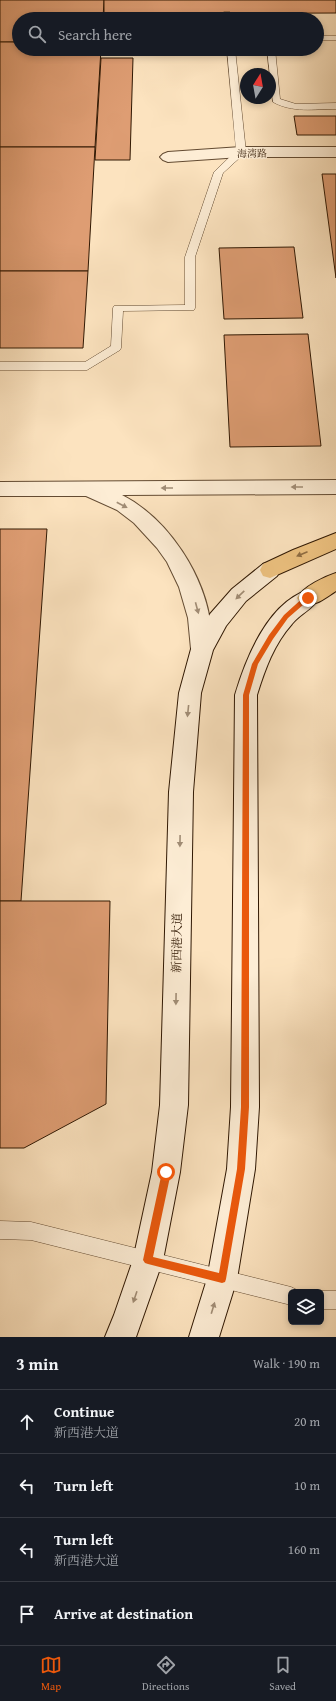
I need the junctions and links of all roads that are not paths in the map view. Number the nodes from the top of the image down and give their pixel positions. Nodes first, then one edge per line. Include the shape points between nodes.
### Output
1 (324, 38) edge
2 (336, 38) edge
3 (232, 56) edge
4 (272, 56) edge
5 (336, 106) edge
6 (241, 152) junction
7 (336, 152) edge
8 (168, 157) dead end
9 (0, 366) edge
10 (336, 487) edge
11 (87, 488) junction
12 (0, 489) edge
13 (336, 541) edge
14 (270, 570) joint
15 (336, 581) edge
16 (308, 598) joint
17 (202, 649) junction
18 (0, 1230) edge
19 (148, 1260) junction
20 (222, 1279) junction
21 (288, 1295) edge
22 (324, 1300) edge
23 (336, 1300) edge
24 (120, 1337) edge
25 (204, 1337) edge

1 - 2 lane
3 - 6 lane
4 - 5 lane via 276,100 290,106
6 - 7 street, 海湾路
6 - 8 street, 海湾路
6 - 9 lane via 219,172 190,257 190,308 118,308 116,348 87,366
10 -> 11 street
11 - 12 street
11 -> 17 street via 127,507 147,524 167,547 193,595 199,618
13 -> 14 main road
14 -> 17 street, 新西港大道 via 239,595 218,620
15 - 16 main road
16 - 20 street via 286,616 271,637 255,664 246,695 245,1107 241,1169
17 -> 19 street, 新西港大道 via 190,693 181,792 174,1105 166,1172
18 - 19 lane via 31,1230
19 - 20 lane
19 -> 24 street, 新西港大道
20 - 21 lane
25 -> 20 street
22 - 23 lane

